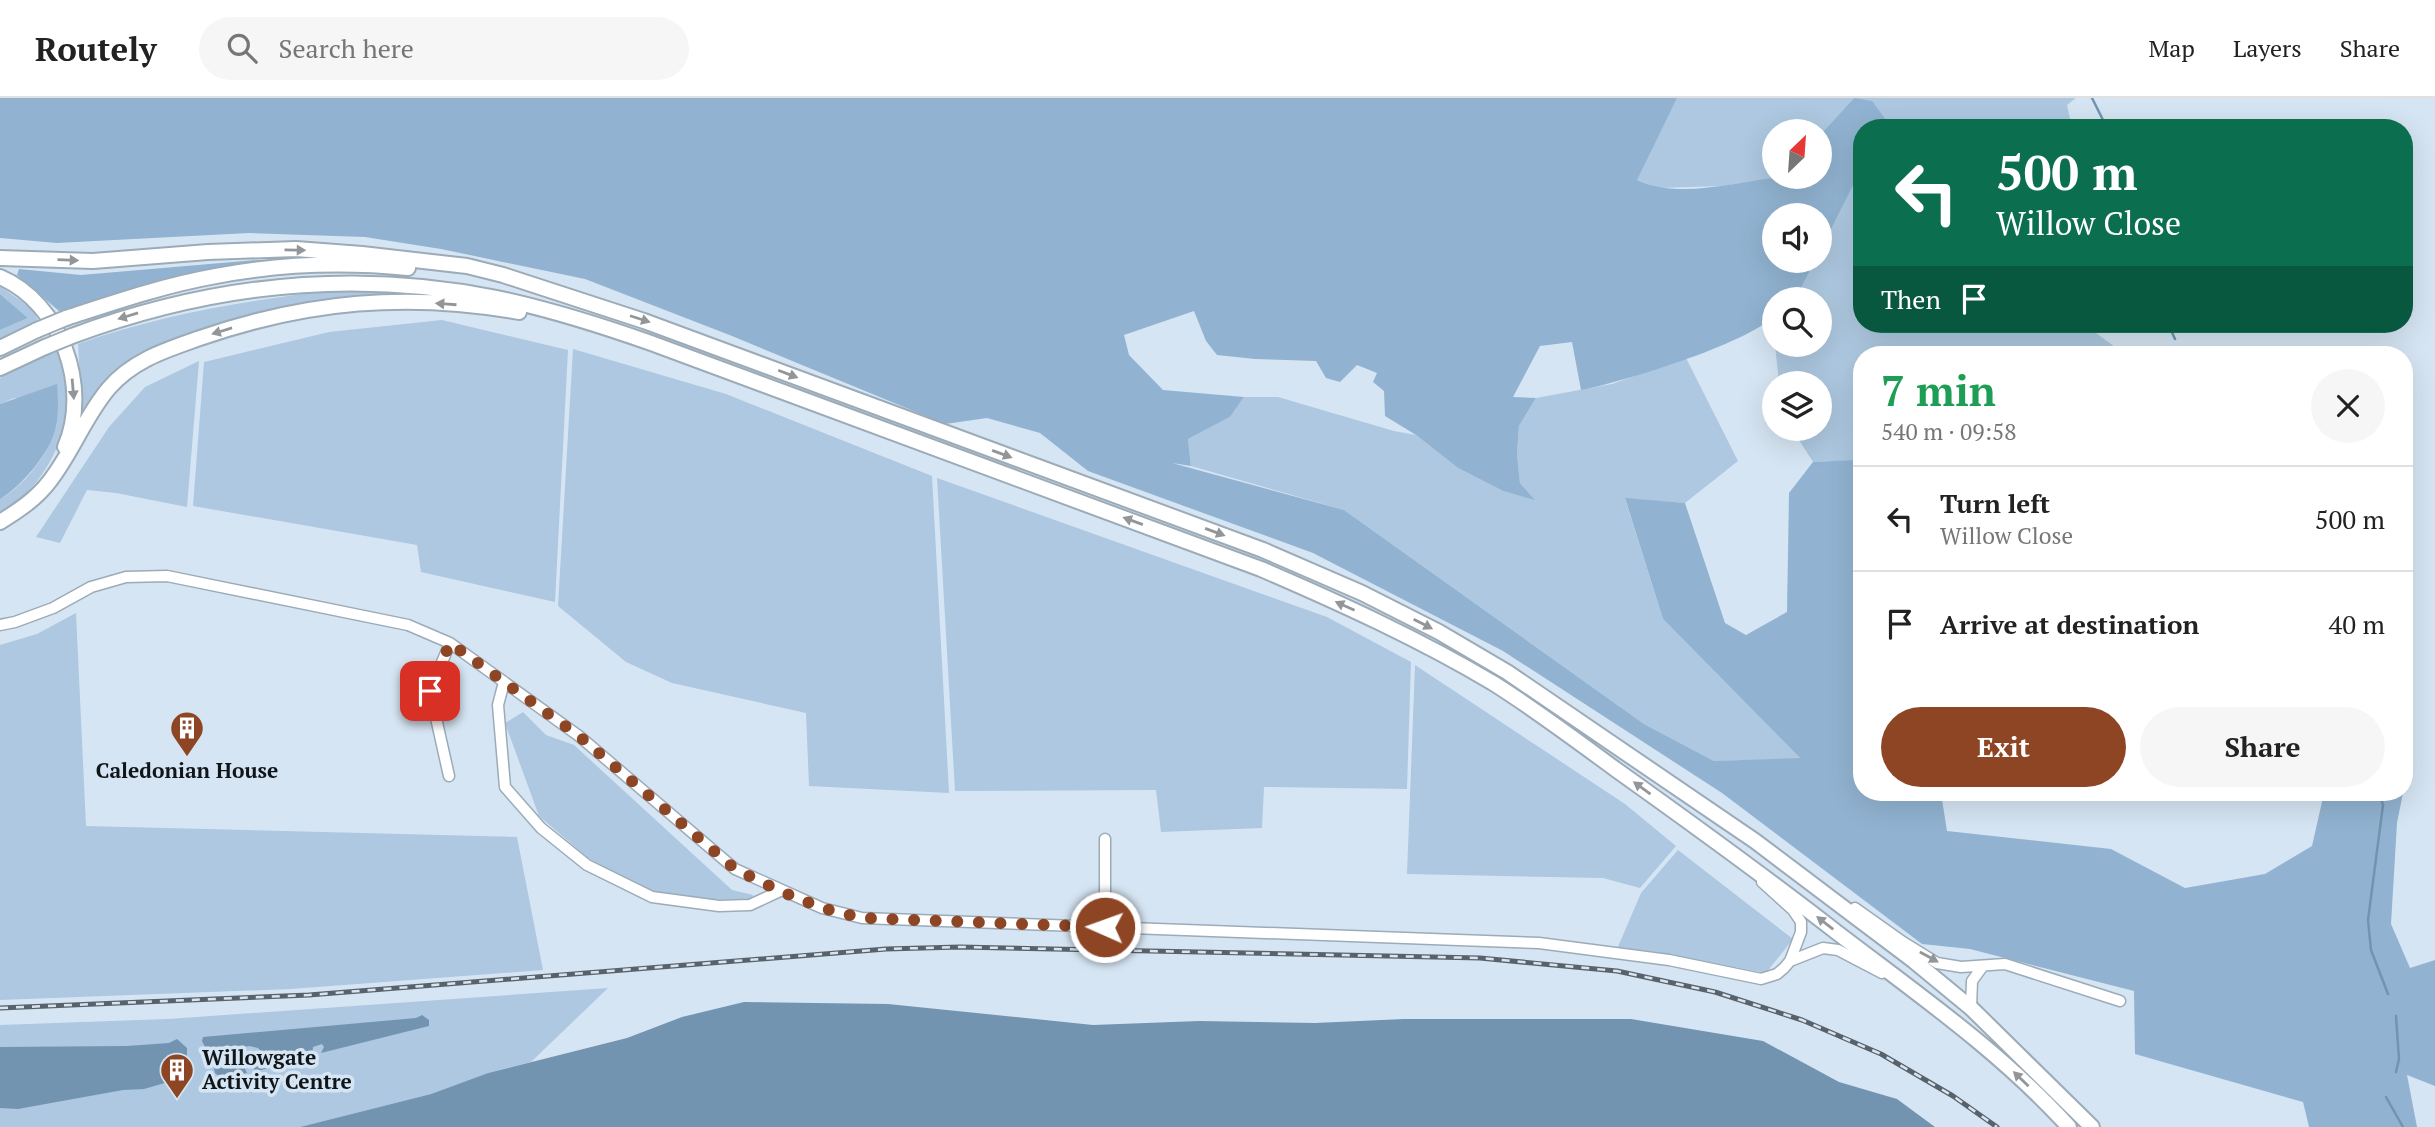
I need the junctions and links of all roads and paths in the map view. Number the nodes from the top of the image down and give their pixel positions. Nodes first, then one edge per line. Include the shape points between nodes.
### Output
1 (0, 258) edge
2 (0, 276) edge
3 (575, 299) junction
4 (610, 329) junction
5 (0, 348) edge
6 (0, 368) edge
7 (67, 443) junction
8 (48, 484) junction
9 (0, 519) edge
10 (0, 625) edge
11 (450, 643) junction
12 (504, 682) junction
13 (449, 776) dead end
14 (1105, 839) dead end
15 (1743, 860) junction
16 (780, 891) junction
17 (1829, 897) junction
18 (1105, 927) junction
19 (1790, 961) junction
20 (1983, 966) junction
21 (1906, 986) junction
22 (2120, 1001) dead end
23 (1971, 1008) junction
24 (2069, 1127) edge
25 (2092, 1127) edge

1 -> 3 highway via 93,261 296,249 467,265
2 -> 7 highway via 26,292 58,332 71,368 74,400
3 - 5 highway, bridge via 514,283 430,270 296,267 215,276 123,299
3 -> 17 highway via 1250,545 1362,593 1507,672 1755,841
4 -> 6 highway, bridge via 496,298 368,282 315,283 228,292 146,310 72,335
4 -> 8 highway via 506,310 396,301 335,304 260,320 159,352 124,374 97,404
15 -> 4 highway via 1494,684 1353,609 1261,569
7 - 8 highway
7 - 9 highway via 32,492
8 - 9 highway
10 - 11 street via 53,608 91,587 126,577 167,576 408,625
11 - 12 street
11 - 13 street via 430,691
12 - 16 street via 579,736 735,869
12 - 16 street via 498,705 505,787 541,828 587,865 652,897 719,906 750,905
14 - 18 street
15 - 19 street via 1799,918 1801,932
21 -> 15 highway
16 - 18 street via 862,918
17 -> 20 street via 1853,907 1937,962
17 - 23 highway
18 - 19 street via 1539,943 1669,960 1761,979 1777,974
19 - 21 street via 1823,948 1838,950
20 - 22 street via 2005,964
20 - 23 street via 1972,981
24 -> 21 highway via 2007,1064
23 - 25 highway

